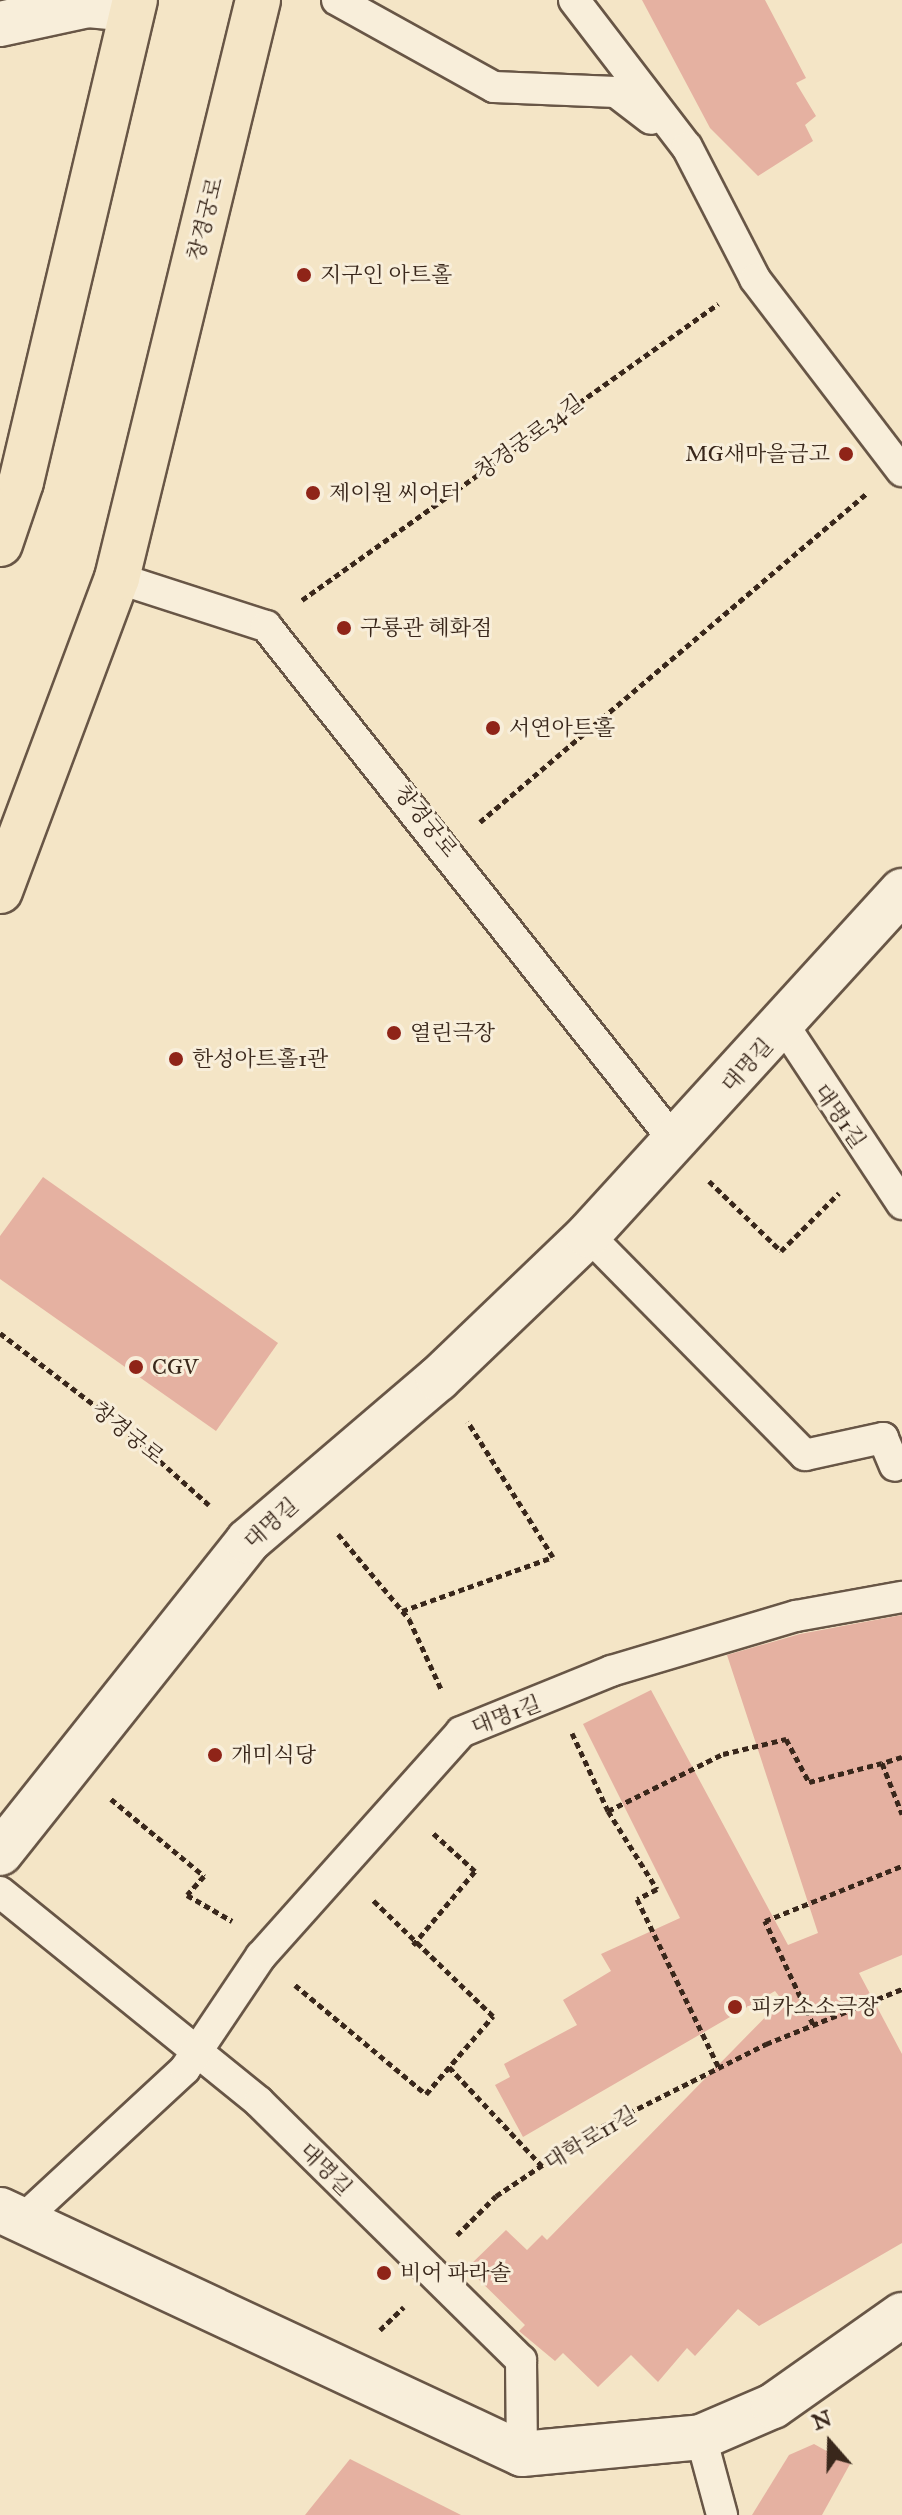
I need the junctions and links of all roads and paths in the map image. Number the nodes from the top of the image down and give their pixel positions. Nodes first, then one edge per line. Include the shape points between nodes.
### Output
1 (258, 0) edge
2 (337, 0) edge
3 (574, 0) edge
4 (134, 4) edge
5 (0, 24) edge
6 (687, 147) junction
7 (755, 279) junction
8 (900, 469) edge
9 (0, 544) edge
10 (117, 578) junction
11 (266, 626) junction
12 (449, 848) junction
13 (0, 891) edge
14 (902, 891) edge
15 (783, 1024) junction
16 (675, 1145) junction
17 (871, 1161) junction
18 (902, 1204) edge
19 (588, 1235) junction
20 (0, 1333) edge
21 (438, 1379) junction
22 (900, 1471) edge
23 (305, 1493) junction
24 (248, 1541) junction
25 (902, 1597) edge
26 (402, 1611) junction
27 (555, 1696) junction
28 (461, 1732) junction
29 (902, 1757) edge
30 (882, 1763) junction
31 (70, 1766) junction
32 (400, 1803) junction
33 (608, 1811) junction
34 (902, 1814) edge
35 (0, 1853) edge
36 (902, 1866) edge
37 (343, 1867) junction
38 (0, 1892) edge
39 (413, 1945) junction
40 (266, 1950) junction
41 (902, 1989) edge
42 (813, 2024) junction
43 (194, 2048) junction
44 (449, 2067) junction
45 (719, 2068) junction
46 (542, 2166) junction
47 (11, 2215) edge
48 (424, 2269) junction
49 (902, 2315) edge
50 (335, 2364) junction
51 (701, 2437) junction
52 (522, 2454) junction
53 (722, 2515) edge

1 - 10 main road, 창경궁로
2 - 6 lane via 494,87 616,92
3 - 6 lane
4 - 5 street via 88,5
4 - 9 main road via 21,482
6 - 7 lane
7 - 8 lane
7 - 11 path, 창경궁로34길
8 - 12 path
10 - 11 lane
10 - 13 main road, 창경궁로
11 - 12 lane, 창경궁로
12 - 16 lane, 창경궁로
14 - 15 street, 대명길
15 - 16 street, 대명길
15 - 17 lane, 대명1길
16 - 17 path via 781,1251
16 - 19 street, 대명길
17 - 18 lane, 대명1길
19 - 21 street, 대명길
19 - 22 lane via 805,1455 883,1438
20 - 24 path, 창경궁로 via 115,1421
21 - 23 street, 대명길
21 - 26 path via 510,1480 523,1517 553,1557
23 - 24 street, 대명길
23 - 26 path
24 - 31 street, 대명길
25 - 27 lane, 대명1길 via 796,1616 611,1671
26 - 28 path
27 - 28 lane, 대명1길
27 - 33 path
28 - 32 lane, 대명1길
29 - 30 path
30 - 33 path via 809,1782 786,1739 723,1754
30 - 34 path
31 - 35 street, 대명길
31 - 40 path via 204,1876 187,1895
32 - 37 lane, 대명1길
32 - 39 path via 475,1871
33 - 45 path via 657,1889 637,1899
36 - 42 path via 765,1921
37 - 39 path
37 - 40 lane, 대명1길
38 - 43 lane, 대명길
39 - 44 path via 493,2016
40 - 43 lane, 대명1길
40 - 44 path via 426,2094
41 - 42 path, 대학로11길
42 - 45 path, 대학로11길
43 - 47 lane, 대명1길 via 185,2069
43 - 48 lane, 대명길 via 269,2113
44 - 46 path
45 - 46 path, 대학로11길 via 593,2131
46 - 48 path, 대학로11길 via 496,2196
47 - 50 street
48 - 50 path, 대학로11길 via 400,2314
48 - 52 lane, 대명길 via 521,2360
49 - 51 street via 773,2406
50 - 52 street
51 - 52 street
51 - 53 lane

